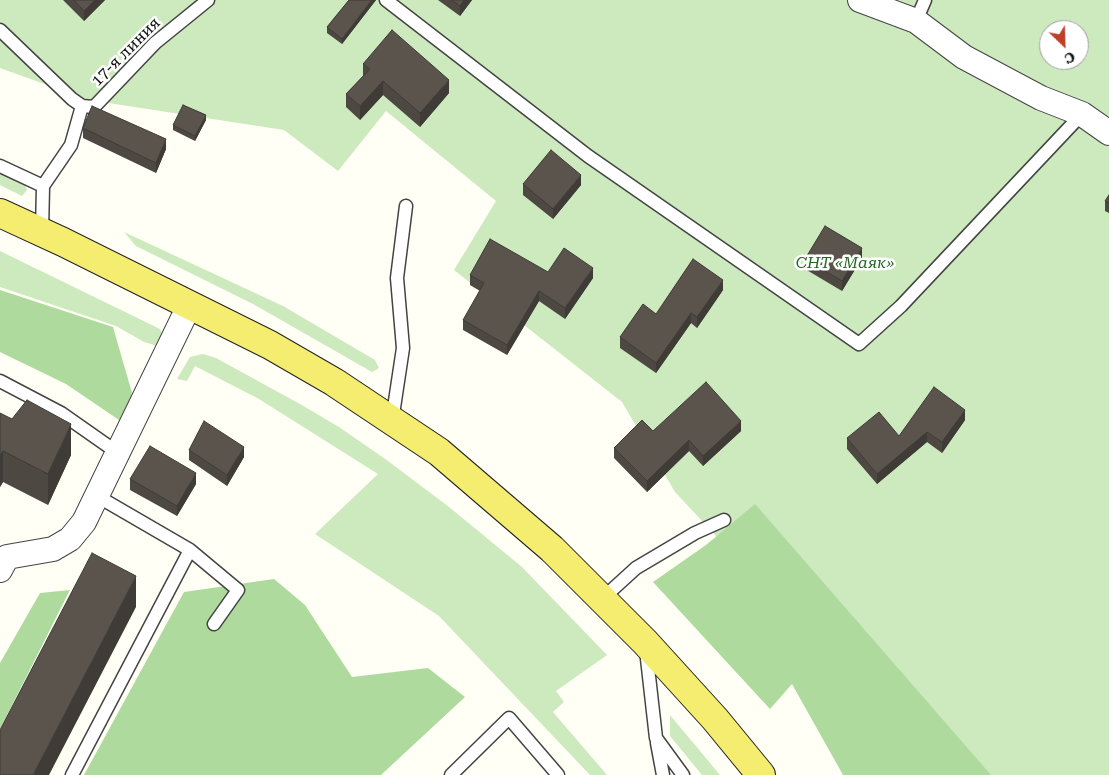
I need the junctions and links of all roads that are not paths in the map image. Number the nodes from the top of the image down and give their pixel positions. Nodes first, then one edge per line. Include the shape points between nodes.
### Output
1 (208, 0) edge
2 (386, 0) edge
3 (860, 0) edge
4 (921, 10) edge
5 (0, 30) edge
6 (82, 106) junction
7 (1082, 114) junction
8 (1109, 133) edge
9 (0, 166) edge
10 (43, 186) junction
11 (406, 206) dead end
12 (0, 213) edge
13 (52, 237) junction
14 (190, 304) junction
15 (0, 381) edge
16 (392, 421) junction
17 (118, 453) junction
18 (97, 496) junction
19 (724, 520) dead end
20 (190, 550) junction
21 (0, 570) edge
22 (602, 599) junction
23 (214, 624) dead end
24 (646, 642) junction
25 (656, 738) junction
26 (556, 774) edge
27 (72, 775) edge
28 (451, 775) edge
29 (663, 775) edge
30 (683, 775) edge
31 (761, 775) edge

1 - 6 lane, 17-я линия via 154,43 94,107
2 - 7 lane via 588,156 859,344 901,306
3 - 4 street
4 - 7 street via 964,57 1041,98
5 - 6 lane
6 - 10 lane via 71,145
7 - 8 street
9 - 10 lane
10 - 13 lane
11 - 16 lane via 397,278 402,348
12 - 13 main road
13 - 14 main road
14 - 16 main road via 334,382
14 - 17 street
15 - 17 lane via 61,413
16 - 22 main road via 439,452 481,487 552,549
17 - 18 street
18 - 20 lane
18 - 21 street via 84,522 70,539 53,549 7,557
19 - 22 lane via 636,568
20 - 23 lane via 238,590
20 - 27 lane
22 - 24 main road
24 - 25 lane
24 - 31 main road
25 - 29 lane
25 - 30 lane
26 - 28 lane via 509,718

